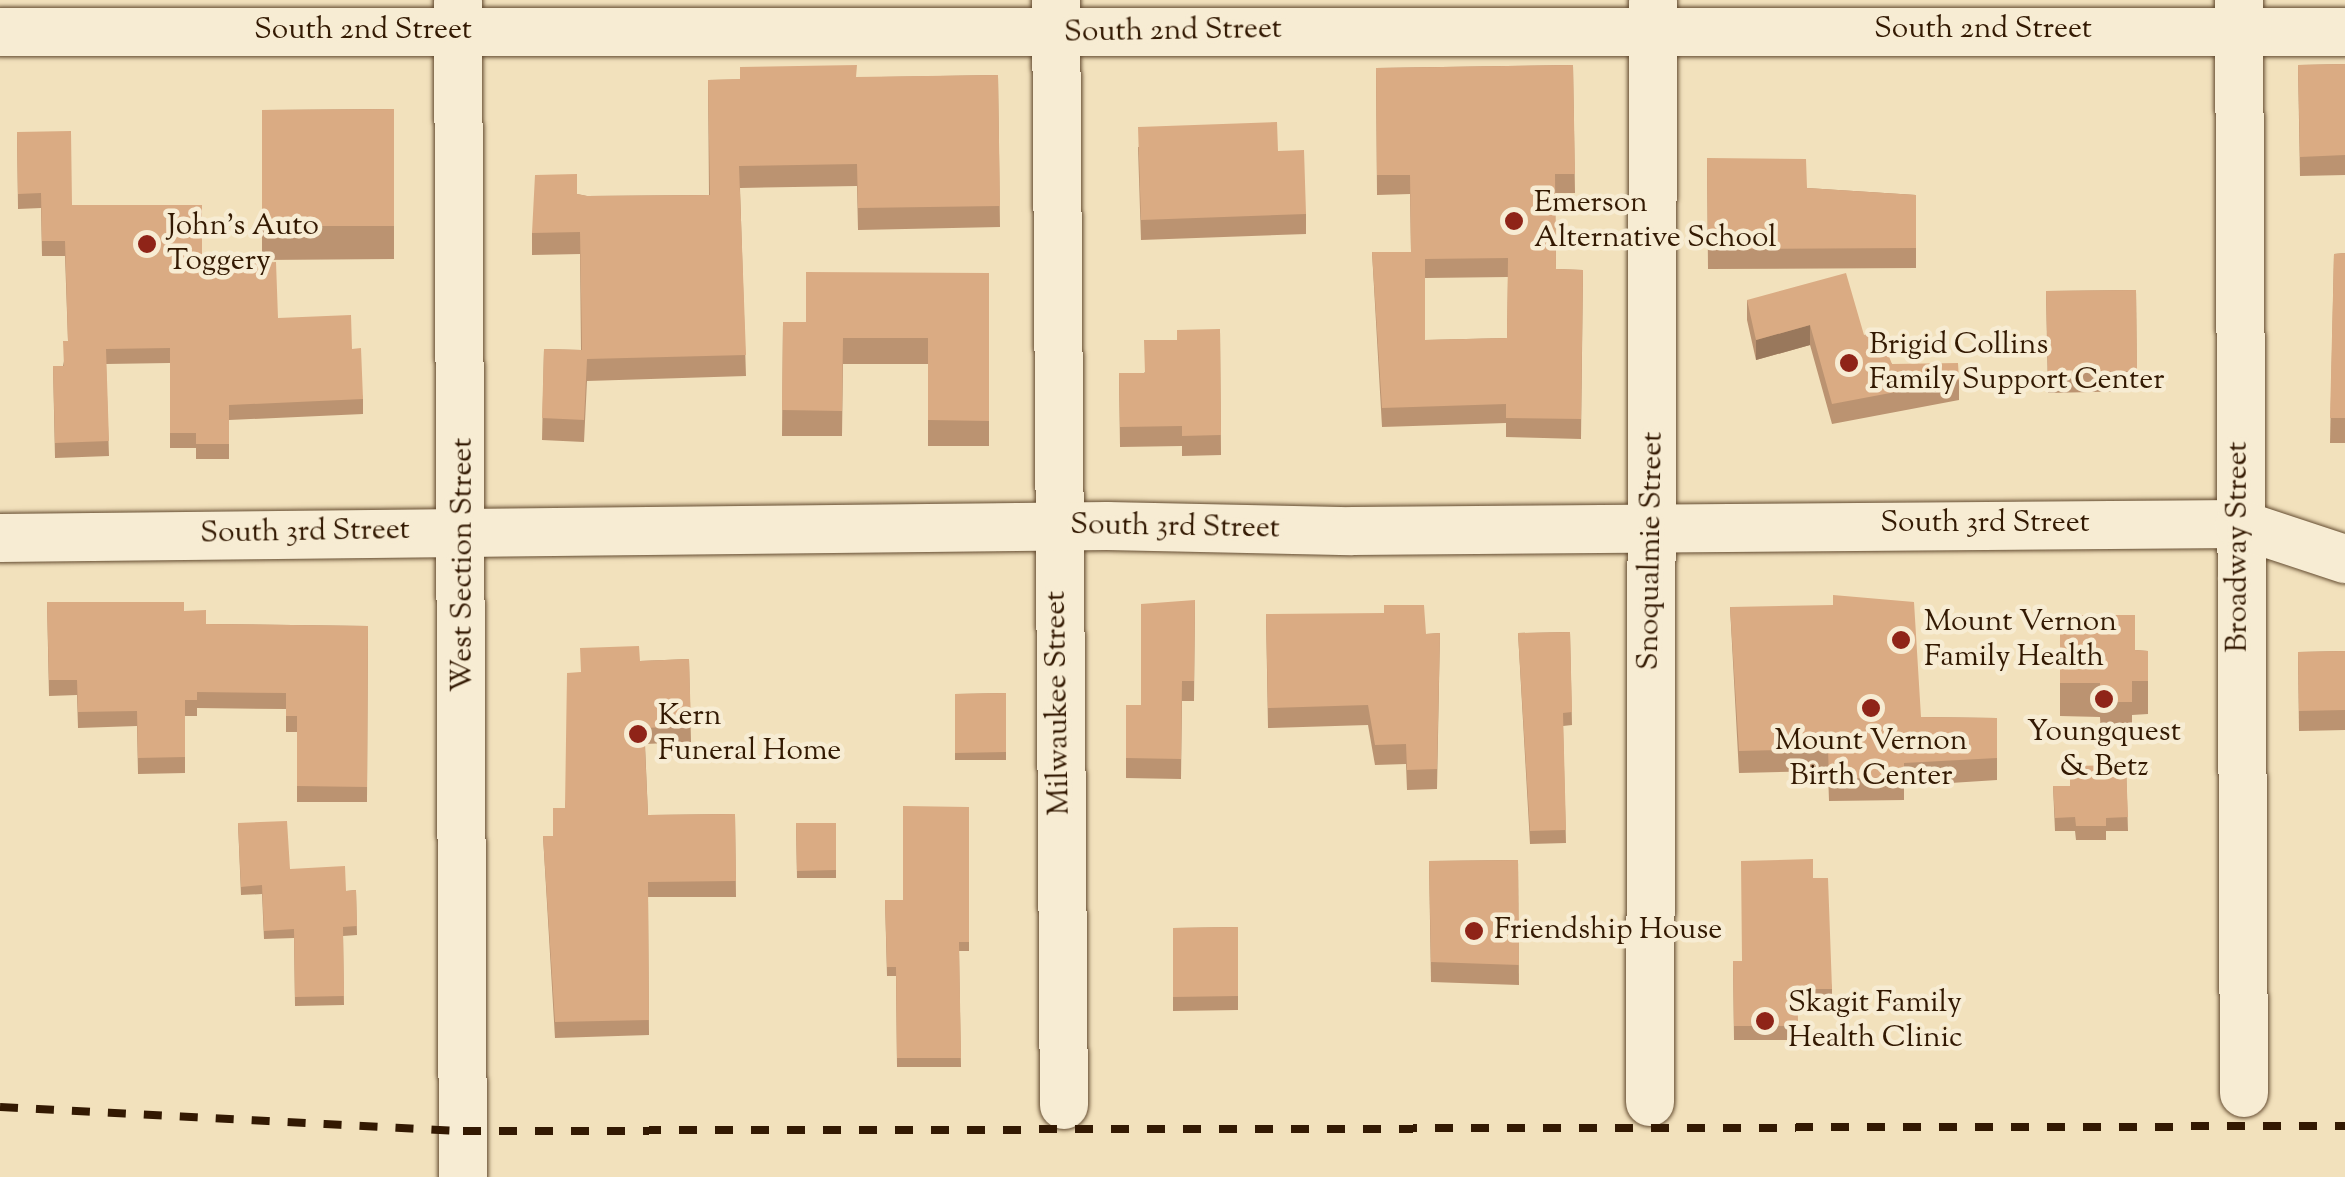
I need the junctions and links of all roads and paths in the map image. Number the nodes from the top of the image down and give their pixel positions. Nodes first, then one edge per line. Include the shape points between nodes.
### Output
1 (2239, 14) edge
2 (459, 16) edge
3 (1653, 16) edge
4 (1056, 17) edge
5 (0, 32) edge
6 (2345, 32) edge
7 (1653, 524) junction
8 (2239, 524) junction
9 (1056, 526) junction
10 (465, 531) junction
11 (0, 538) edge
12 (2345, 560) edge
13 (2244, 1094) dead end
14 (1650, 1102) dead end
15 (1064, 1105) dead end
16 (463, 1177) edge

1 - 3 street, South 2nd Street
1 - 6 street, South 2nd Street
1 - 8 street, Broadway Street
2 - 4 street, South 2nd Street
2 - 5 street, South 2nd Street
2 - 10 street, West Section Street
3 - 4 street, South 2nd Street
3 - 7 street, Snoqualmie Street
4 - 9 street, Milwaukee Street
7 - 8 street, South 3rd Street
7 - 9 street, South 3rd Street
7 - 14 street, Snoqualmie Street
8 - 12 street, South 3rd Street
8 - 13 street, Broadway Street
9 - 10 street, South 3rd Street
9 - 15 street, Milwaukee Street
10 - 11 street, South 3rd Street
10 - 16 street, West Section Street

